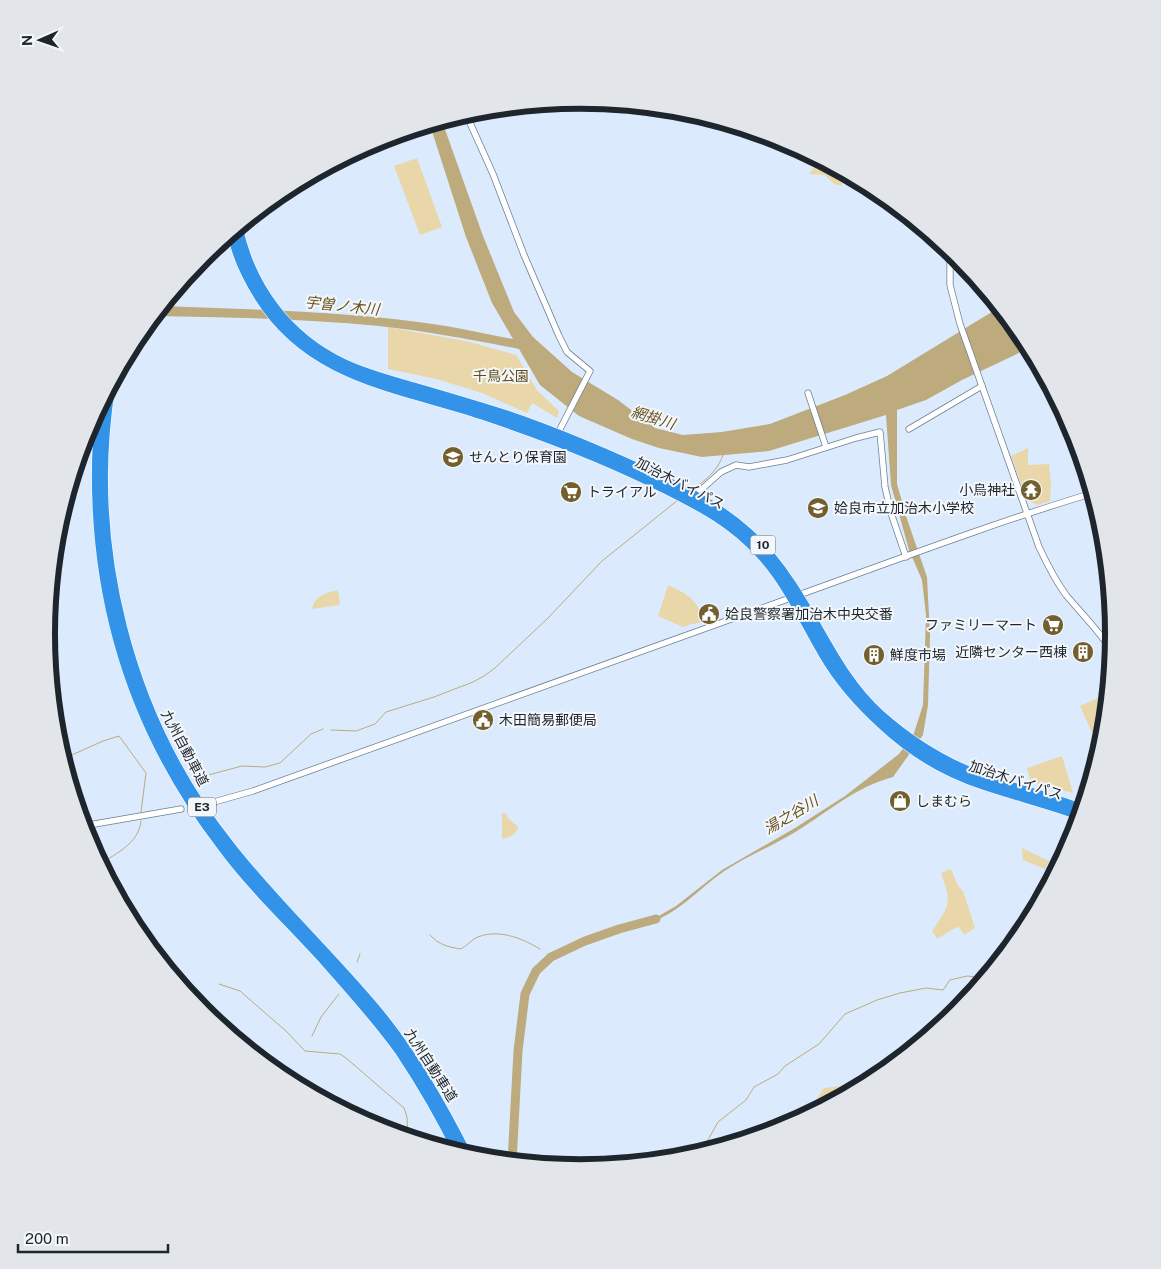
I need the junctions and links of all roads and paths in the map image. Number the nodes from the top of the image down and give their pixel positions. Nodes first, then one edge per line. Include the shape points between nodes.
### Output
1 (469, 121) edge
2 (240, 234) edge
3 (234, 239) edge
4 (950, 261) edge
5 (254, 283) junction
6 (982, 385) junction
7 (810, 396) dead end
8 (109, 402) edge
9 (98, 427) edge
10 (909, 429) dead end
11 (556, 437) junction
12 (826, 447) junction
13 (1087, 495) edge
14 (692, 498) junction
15 (1026, 514) junction
16 (907, 556) junction
17 (795, 596) junction
18 (1106, 641) edge
19 (919, 749) junction
20 (206, 804) dead end
21 (1077, 807) edge
22 (181, 809) dead end
23 (1074, 814) edge
24 (91, 825) edge
25 (453, 1144) edge
26 (463, 1146) edge

1 - 11 street via 559,336 567,352 590,371
2 - 5 highway, 加治木バイパス / 10
3 - 5 highway, 加治木バイパス / 10
4 - 6 street via 950,285
5 - 11 highway, 加治木バイパス / 10 via 314,355 352,375
6 - 10 street
6 - 15 street
7 - 12 street
8 - 26 highway, 九州自動車道 / E3 via 103,479 108,556 123,631 135,671 168,750 207,815 253,873 386,1021 425,1077
9 - 25 highway, 九州自動車道 / E3 via 97,518 101,557 127,672 144,717 183,791 222,848 348,988 394,1045 424,1090
11 - 14 highway, 加治木バイパス / 10
12 - 14 street via 778,462 749,467 736,465 721,472
12 - 16 street via 880,432 885,487
13 - 15 street
14 - 17 highway, 加治木バイパス / 10 via 749,542
15 - 16 street
15 - 18 street via 1049,568
16 - 17 street
17 - 19 highway, 加治木バイパス / 10 via 823,654 838,676 871,715
17 - 20 street via 261,788
19 - 21 highway, 加治木バイパス / 10 via 983,777
19 - 23 highway, 加治木バイパス / 10 via 948,770 982,785
22 - 24 street

